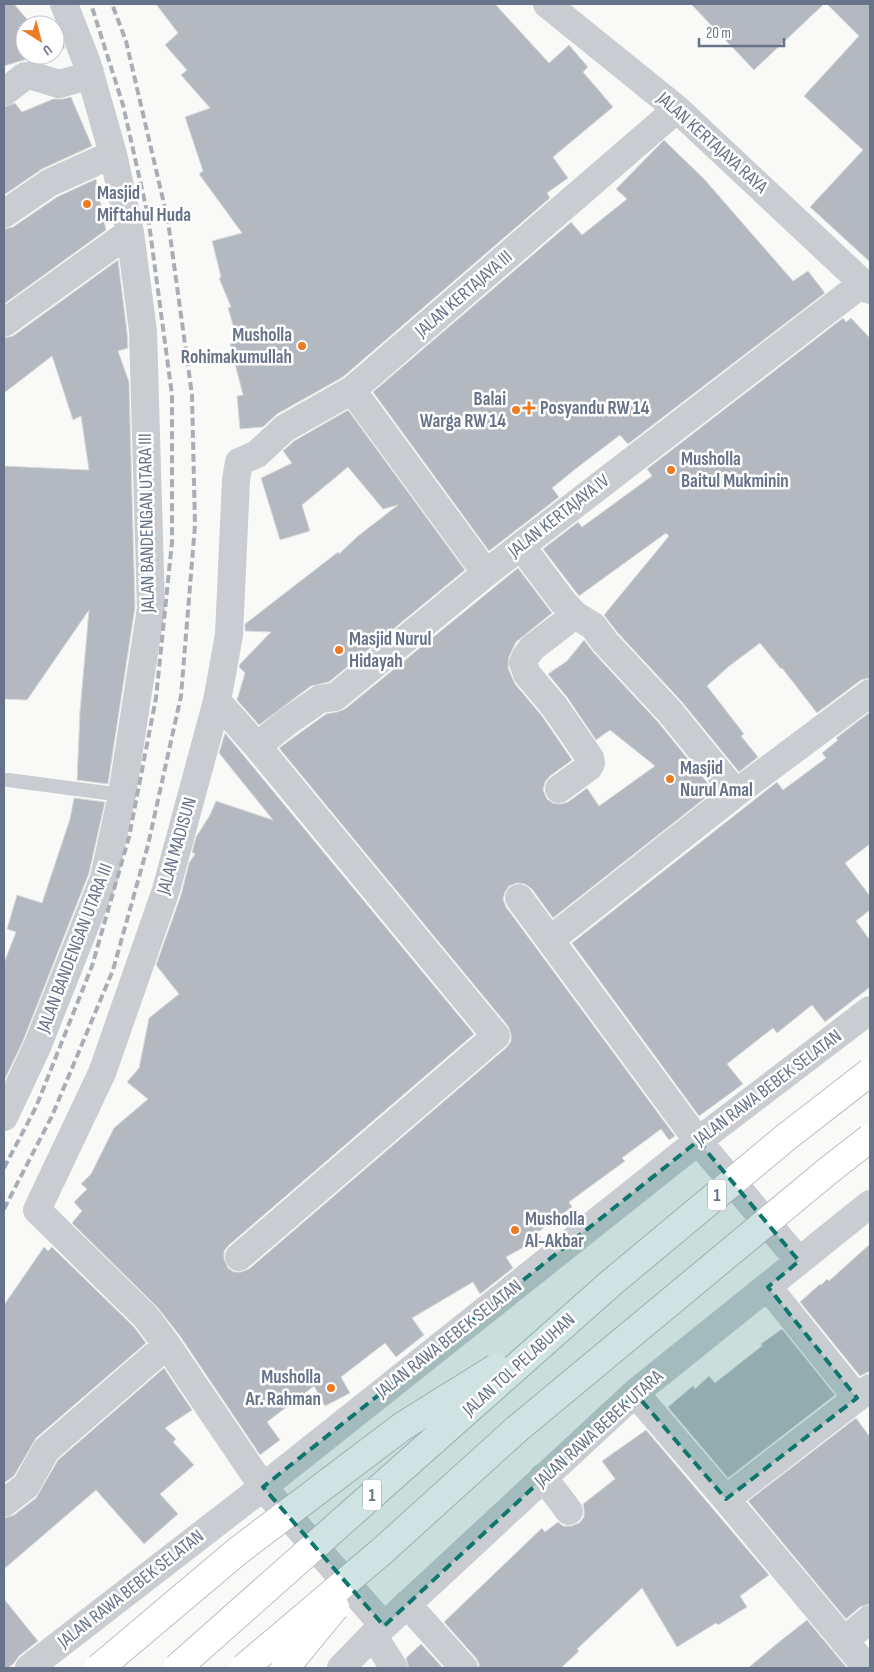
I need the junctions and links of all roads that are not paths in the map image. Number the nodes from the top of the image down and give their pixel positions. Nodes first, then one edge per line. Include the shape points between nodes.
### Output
1 (64, 4) edge
2 (547, 4) edge
3 (90, 72) junction
4 (4, 92) edge
5 (678, 109) junction
6 (113, 154) junction
7 (4, 214) edge
8 (130, 232) junction
9 (866, 286) edge
10 (4, 323) edge
11 (352, 390) junction
12 (239, 462) joint
13 (520, 546) junction
14 (486, 573) junction
15 (575, 615) junction
16 (870, 693) edge
17 (217, 701) junction
18 (257, 746) junction
19 (8, 780) dead end
20 (559, 789) dead end
21 (736, 793) junction
22 (122, 795) junction
23 (519, 898) dead end
24 (550, 940) junction
25 (870, 1010) edge
26 (870, 1072) edge
27 (4, 1118) edge
28 (870, 1138) edge
29 (698, 1141) junction
30 (870, 1204) edge
31 (239, 1257) dead end
32 (799, 1261) junction
33 (768, 1287) junction
34 (567, 1323) junction
35 (167, 1345) junction
36 (635, 1393) junction
37 (863, 1393) edge
38 (543, 1478) junction
39 (262, 1487) junction
40 (726, 1499) junction
41 (4, 1503) edge
42 (569, 1511) dead end
43 (381, 1552) junction
44 (407, 1604) junction
45 (870, 1619) edge
46 (378, 1630) junction
47 (844, 1641) junction
48 (29, 1668) edge
49 (99, 1668) edge
50 (177, 1668) edge
51 (244, 1668) edge
52 (285, 1668) edge
53 (340, 1668) edge
54 (394, 1668) edge
55 (464, 1668) edge
56 (867, 1668) edge

1 - 3 street, JALAN BANDENGAN UTARA III
2 - 5 street, JALAN KERTAJAYA RAYA
3 - 4 street via 59,84 25,76
3 - 6 street, JALAN BANDENGAN UTARA III
5 - 9 street, JALAN KERTAJAYA RAYA
5 - 11 street, JALAN KERTAJAYA III
6 - 7 street via 49,183
6 - 8 street, JALAN BANDENGAN UTARA III
8 - 10 street
8 - 22 street, JALAN BANDENGAN UTARA III via 143,331 150,608
9 - 13 street, JALAN KERTAJAYA IV
11 - 12 street, JALAN KERTAJAYA III via 285,428 257,454
11 - 14 street
12 - 17 street, JALAN MADISUN via 229,635
13 - 14 street, JALAN KERTAJAYA IV
13 - 15 street
14 - 18 street, JALAN KERTAJAYA IV via 335,697 320,699
15 - 20 street via 532,648 523,663 527,674 590,758 589,767
15 - 21 street via 592,626 670,712
16 - 21 street
17 - 18 street
17 - 35 street, JALAN MADISUN via 166,890 102,1074 37,1210 146,1317
18 - 31 street via 496,1036
19 - 22 lane
21 - 24 street
22 - 27 street, JALAN BANDENGAN UTARA III via 104,878 38,1047
23 - 24 street
24 - 29 street
25 - 29 street, JALAN RAWA BEBEK SELATAN
26 - 34 highway, JALAN TOL PELABUHAN / 1, bridge via 770,1150
28 - 43 highway, bridge via 517,1429
29 - 32 street
29 - 39 street, JALAN RAWA BEBEK SELATAN
30 - 32 street, JALAN RAWA BEBEK UTARA
32 - 33 street, JALAN RAWA BEBEK UTARA
33 - 36 street, JALAN RAWA BEBEK UTARA
33 - 37 street
34 - 49 highway, bridge via 403,1426 239,1550
34 - 50 highway, JALAN TOL PELABUHAN / 1, bridge
35 - 39 street
35 - 41 street via 46,1450 26,1486
36 - 38 street, JALAN RAWA BEBEK UTARA
36 - 40 street
37 - 40 street
38 - 42 street
38 - 44 street, JALAN RAWA BEBEK UTARA
39 - 46 street
39 - 48 street, JALAN RAWA BEBEK SELATAN
40 - 47 street
43 - 51 highway, bridge
43 - 52 highway, bridge
44 - 46 street, JALAN RAWA BEBEK UTARA
44 - 55 street
45 - 47 street
46 - 53 street, JALAN RAWA BEBEK UTARA
46 - 54 street
47 - 56 street

